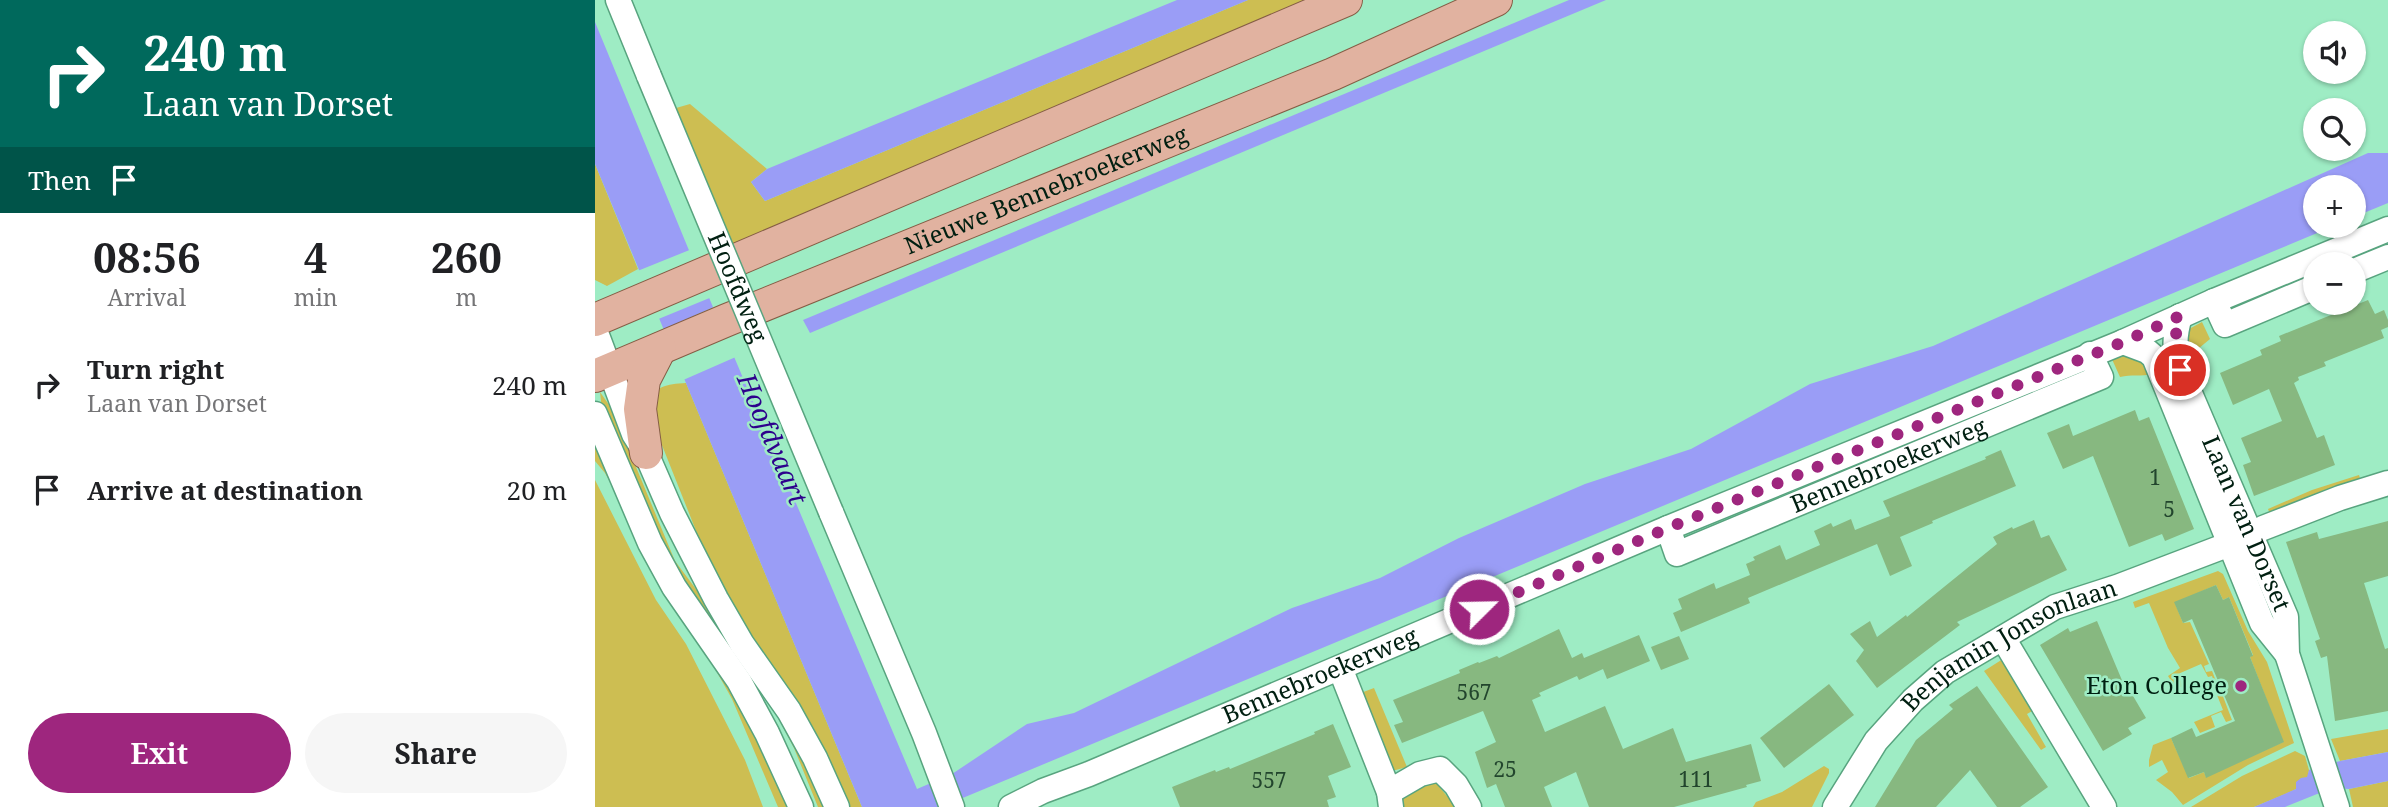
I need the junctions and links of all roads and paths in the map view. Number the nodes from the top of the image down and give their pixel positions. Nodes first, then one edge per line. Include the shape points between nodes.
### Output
1 (618, 0) edge
2 (1346, 0) edge
3 (1496, 0) edge
4 (2388, 229) edge
5 (2388, 257) edge
6 (2366, 266) edge
7 (2303, 292) edge
8 (2214, 301) junction
9 (2180, 316) junction
10 (595, 320) edge
11 (595, 330) edge
12 (2123, 342) junction
13 (660, 349) junction
14 (2090, 354) junction
15 (602, 373) edge
16 (595, 414) edge
17 (646, 453) junction
18 (2388, 483) edge
19 (1668, 528) junction
20 (2240, 540) junction
21 (2003, 638) junction
22 (1340, 668) junction
23 (1390, 799) edge
24 (952, 806) edge
25 (801, 807) edge
26 (837, 807) edge
27 (1011, 807) edge
28 (1469, 807) edge
29 (1835, 807) edge
30 (2104, 807) edge
31 (2337, 807) edge

1 - 24 street, Hoofdweg, bridge
2 - 10 main road
3 - 13 main road, Nieuwe Bennebroekerweg via 1333,74
4 - 8 street, Bennebroekerweg
5 - 6 street
7 - 8 street via 2225,325
8 - 9 street, Bennebroekerweg
9 - 12 street, Bennebroekerweg
9 - 20 street, Laan van Dorset via 2174,349
11 - 15 street
12 - 14 street, Bennebroekerweg
12 - 20 street, Laan van Dorset via 2154,357
13 - 15 main road, Nieuwe Bennebroekerweg
13 - 17 main road via 645,380 640,409
14 - 19 street, Bennebroekerweg
14 - 19 street, Bennebroekerweg via 2101,377 1677,554
15 - 17 street
16 - 25 street via 650,543 674,587 739,681
17 - 26 street via 716,599 789,711
18 - 20 street, Benjamin Jonsonlaan
19 - 22 street, Bennebroekerweg
20 - 21 street, Benjamin Jonsonlaan via 2055,607
20 - 31 street, Laan van Dorset via 2262,623 2287,654
21 - 29 street, Benjamin Jonsonlaan via 1945,673 1913,700 1876,741
21 - 30 street
22 - 23 street
22 - 27 street, Bennebroekerweg
23 - 28 street via 1420,774 1440,769 1457,785

